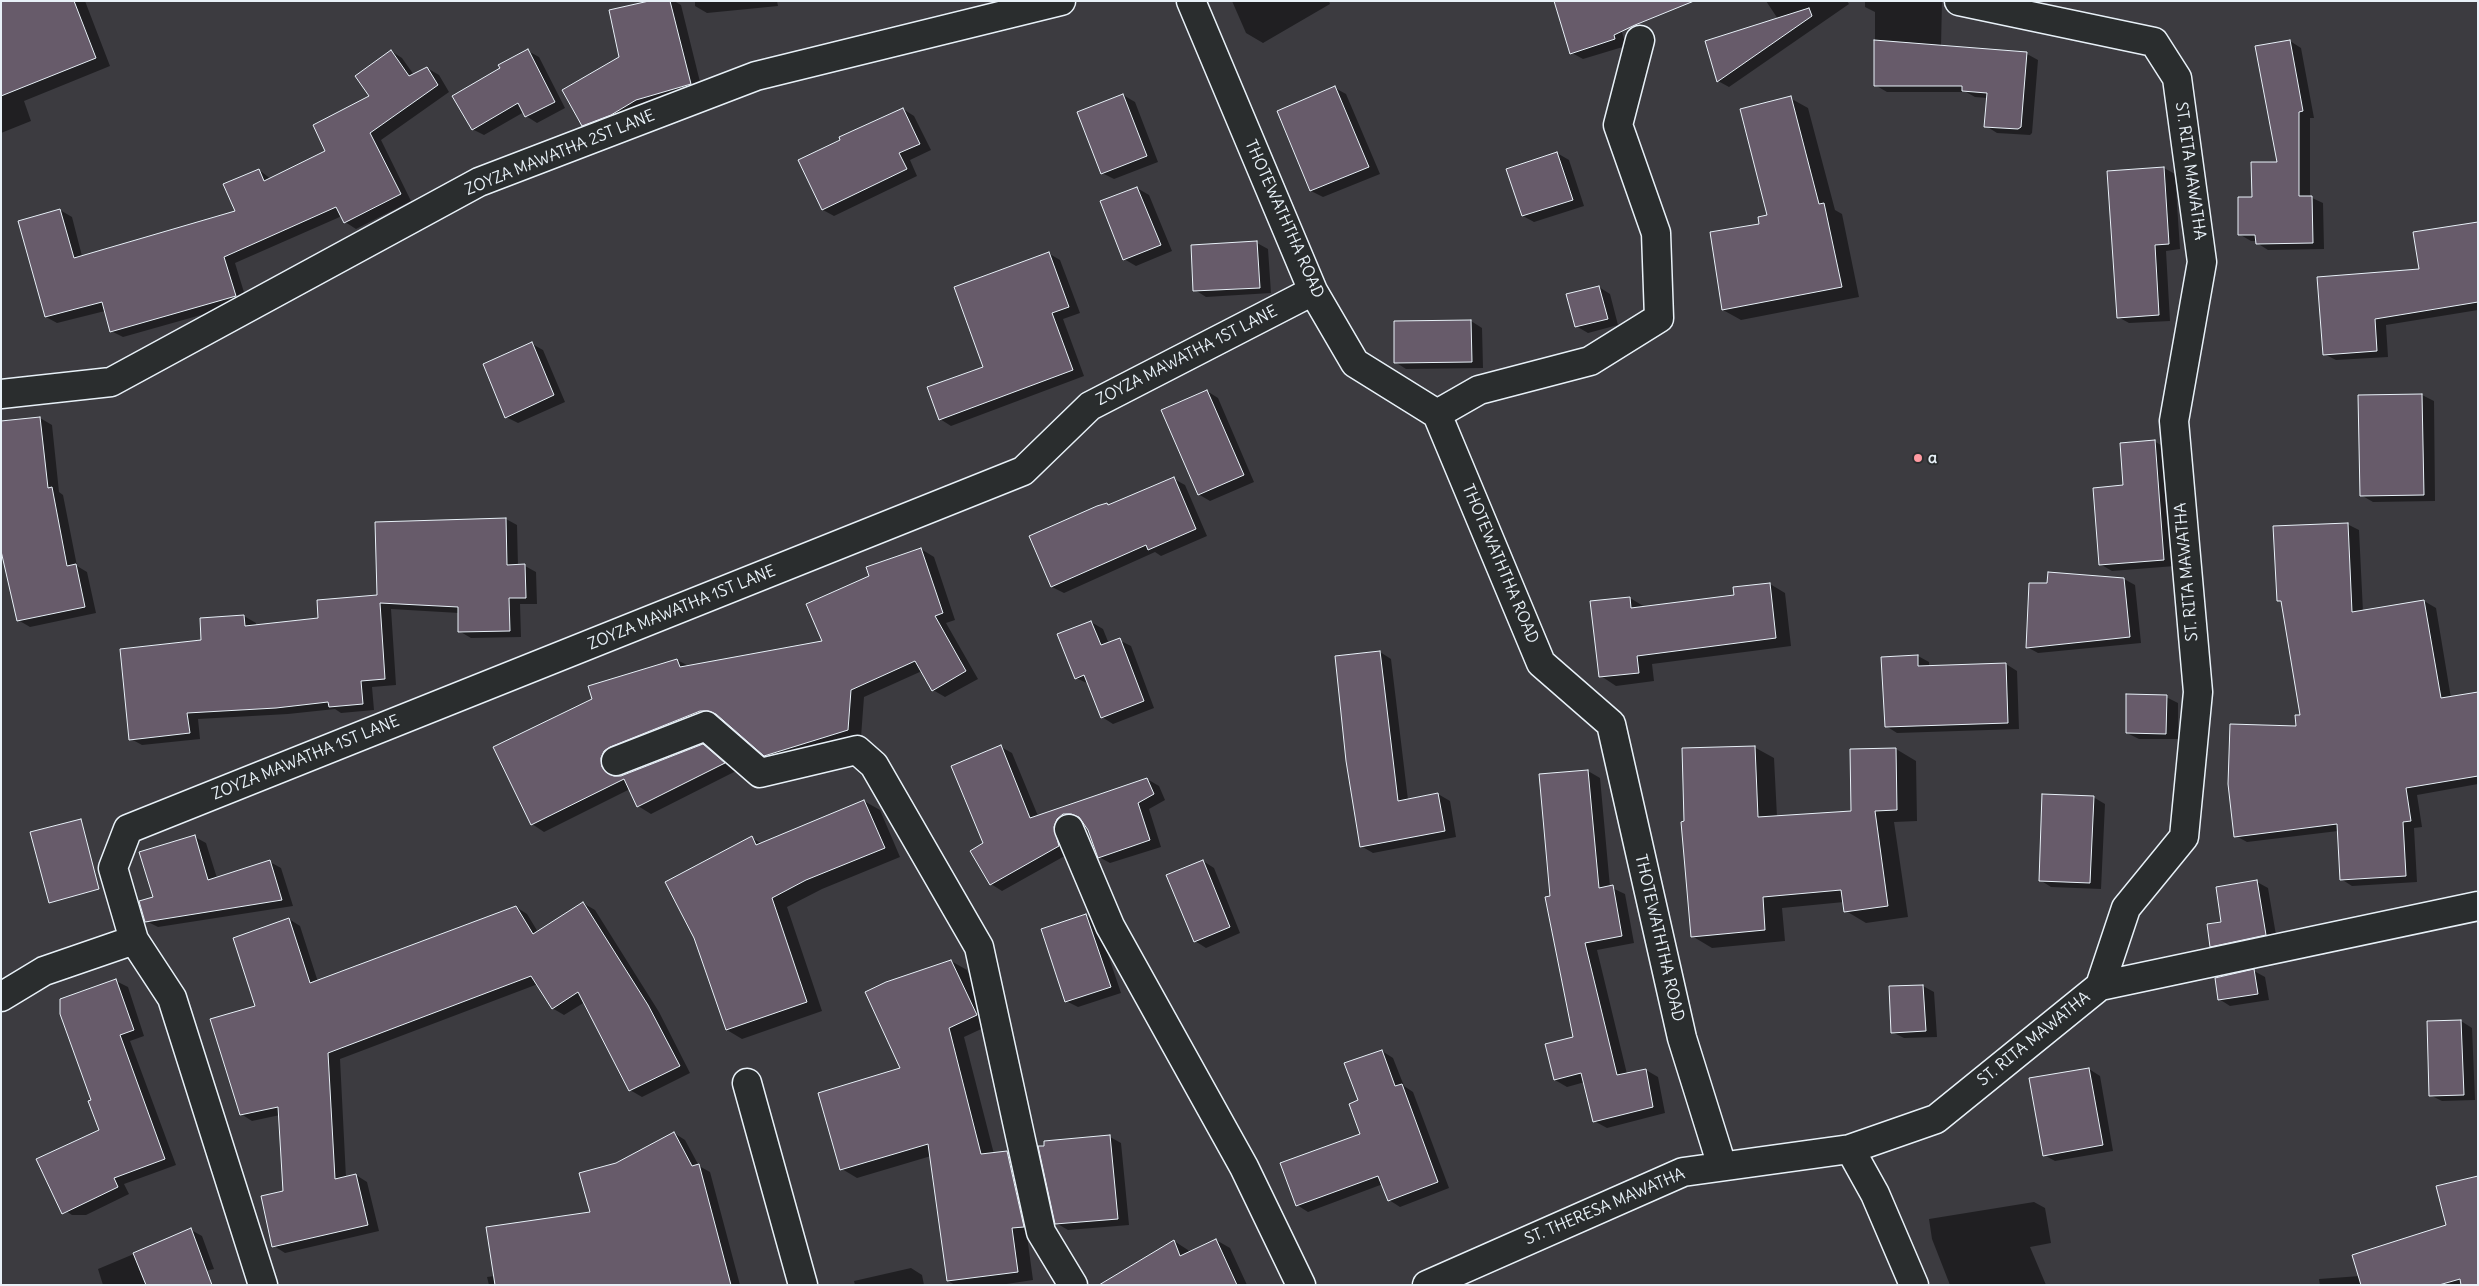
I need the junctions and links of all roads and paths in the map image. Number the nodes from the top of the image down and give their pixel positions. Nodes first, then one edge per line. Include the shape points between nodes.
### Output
1 (1061, 1) edge
2 (1191, 1) edge
3 (1959, 1) edge
4 (1640, 40) dead end
5 (1313, 291) junction
6 (1, 394) edge
7 (1437, 414) junction
8 (616, 761) dead end
9 (1068, 829) dead end
10 (2478, 906) edge
11 (134, 940) junction
12 (2100, 986) junction
13 (1, 996) edge
14 (747, 1083) dead end
15 (1850, 1149) junction
16 (1722, 1166) junction
17 (263, 1285) edge
18 (803, 1285) edge
19 (1073, 1285) edge
20 (1301, 1285) edge
21 (1427, 1285) edge
22 (1914, 1285) edge

1 - 6 street, ZOYZA MAWATHA 2ST LANE via 756,76 480,182 111,382
2 - 5 street, THOTEWATHTHA ROAD
3 - 12 street, ST. RITA MAWATHA via 2154,42 2177,78 2202,262 2174,420 2198,692 2184,837 2126,908
4 - 7 street via 1618,125 1656,233 1659,318 1590,361 1479,390
5 - 7 street, THOTEWATHTHA ROAD via 1356,363
5 - 11 street, ZOYZA MAWATHA 1ST LANE via 1090,406 1023,470 128,829 113,868
7 - 16 street, THOTEWATHTHA ROAD via 1541,663 1612,724 1682,1038
8 - 19 street via 706,726 760,773 858,750 874,765 979,946 1041,1232
9 - 20 street via 1110,926 1244,1167
10 - 12 street
11 - 13 street via 44,971
11 - 17 street, ZOYZA MAWATHA 1ST LANE via 172,998
12 - 15 street, ST. RITA MAWATHA via 1936,1118
14 - 18 street
15 - 16 street, ST. THERESA MAWATHA
15 - 22 street via 1875,1194
16 - 21 street, ST. THERESA MAWATHA via 1683,1172

